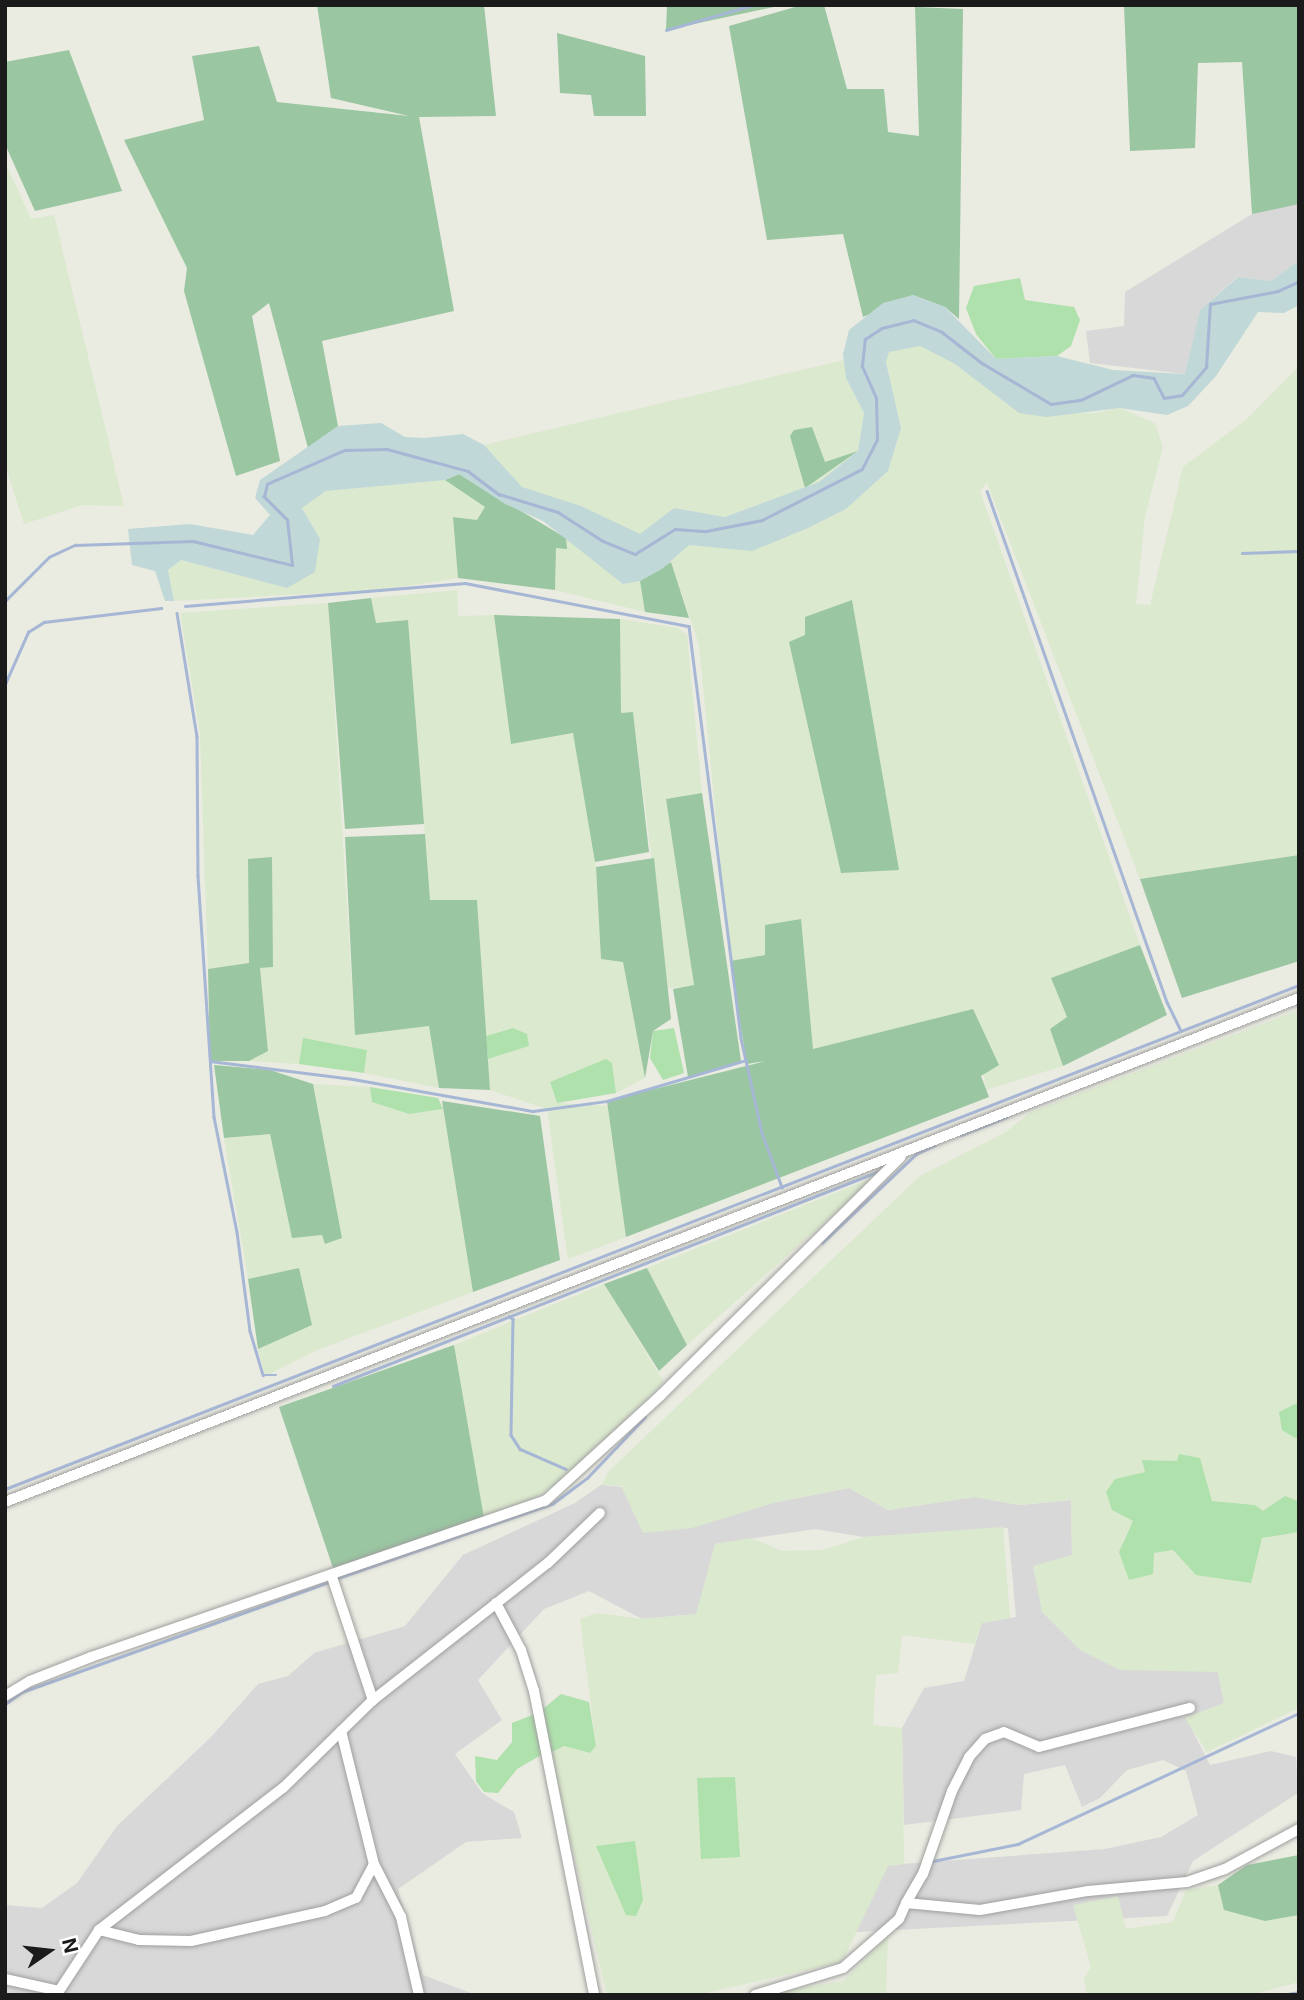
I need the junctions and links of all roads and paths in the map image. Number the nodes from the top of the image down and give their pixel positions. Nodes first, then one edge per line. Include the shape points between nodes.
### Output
1 (1299, 998) edge
2 (909, 1151) junction
3 (5, 1502) edge
4 (600, 1513) dead end
5 (332, 1577) junction
6 (496, 1603) junction
7 (5, 1696) edge
8 (373, 1700) junction
9 (1190, 1708) dead end
10 (341, 1731) junction
11 (1299, 1829) edge
12 (374, 1864) junction
13 (906, 1903) junction
14 (99, 1930) junction
15 (5, 1979) edge
16 (59, 1991) junction
17 (70, 1995) edge
18 (419, 1995) edge
19 (594, 1995) edge
20 (755, 1995) edge

1 - 2 street
2 - 3 street
2 - 5 street via 560,1491 513,1514
4 - 6 street via 548,1563
5 - 7 street via 91,1657
5 - 8 street
6 - 8 street
6 - 19 street via 521,1650 534,1691
8 - 10 street
9 - 13 street via 1039,1746 1004,1732 985,1739 969,1757 952,1791 923,1874
10 - 12 street
10 - 14 street via 283,1788
11 - 13 street via 1226,1869 1187,1882 1088,1891 980,1910
12 - 14 street via 355,1898 325,1911 191,1941 139,1940
12 - 18 street via 401,1917
13 - 20 street via 899,1919 843,1968
14 - 16 street
15 - 16 street
16 - 17 street

